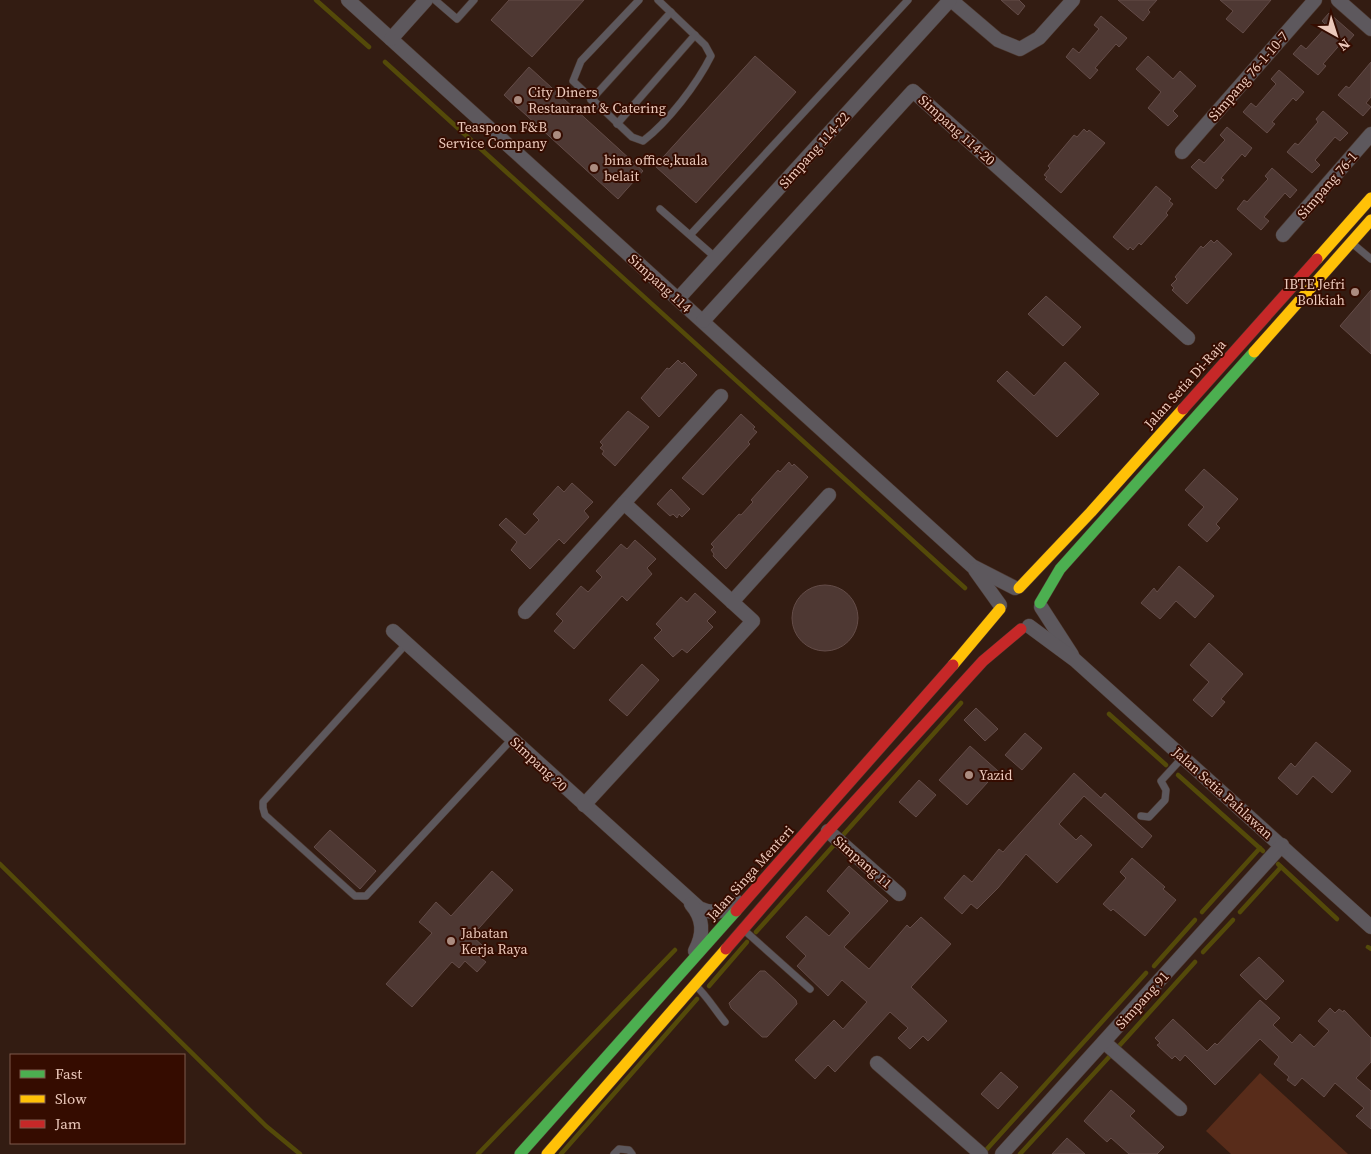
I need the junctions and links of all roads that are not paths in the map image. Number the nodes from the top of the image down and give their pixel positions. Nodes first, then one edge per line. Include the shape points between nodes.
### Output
1 (348, 0) edge
2 (426, 0) edge
3 (434, 0) edge
4 (474, 0) edge
5 (639, 0) edge
6 (658, 0) edge
7 (908, 0) edge
8 (950, 0) edge
9 (1073, 0) edge
10 (1315, 0) edge
11 (1338, 0) edge
12 (671, 12) junction
13 (1371, 29) edge
14 (695, 35) junction
15 (392, 39) junction
16 (591, 100) junction
17 (617, 124) junction
18 (1371, 134) edge
19 (1182, 152) dead end
20 (1371, 198) edge
21 (660, 209) dead end
22 (1371, 220) edge
23 (691, 234) junction
24 (1283, 235) dead end
25 (1351, 242) junction
26 (716, 258) junction
27 (1371, 259) edge
28 (678, 299) junction
29 (703, 321) junction
30 (1188, 338) dead end
31 (721, 396) dead end
32 (829, 495) dead end
33 (624, 504) junction
34 (972, 566) junction
35 (1017, 588) junction
36 (732, 602) junction
37 (1040, 605) junction
38 (524, 612) dead end
39 (1002, 614) junction
40 (1025, 628) junction
41 (394, 631) dead end
42 (407, 643) junction
43 (1075, 660) junction
44 (512, 739) junction
45 (1184, 757) junction
46 (584, 805) junction
47 (1141, 816) dead end
48 (828, 831) junction
49 (1282, 845) junction
50 (763, 880) junction
51 (899, 894) dead end
52 (684, 896) junction
53 (1371, 926) edge
54 (742, 928) junction
55 (686, 967) junction
56 (693, 984) junction
57 (810, 989) dead end
58 (725, 1022) dead end
59 (1104, 1042) junction
60 (878, 1063) dead end
61 (1180, 1109) dead end
62 (520, 1154) edge
63 (547, 1154) edge
64 (614, 1154) edge
65 (632, 1154) edge
66 (981, 1154) edge
67 (1002, 1154) edge

1 - 15 street, Simpang 114
2 - 15 street
3 - 4 lane via 457,19
5 - 16 lane via 581,60 574,73 573,81
6 - 12 lane
7 - 23 lane
8 - 9 street via 998,40 1020,49 1039,38
8 - 26 street, Simpang 114-22
10 - 19 street, Simpang 76-1-10-7
11 - 13 street
12 - 14 lane
12 - 16 lane
14 - 17 lane
14 - 17 lane via 711,56 703,72 656,131 643,141 632,137
15 - 28 street, Simpang 114
16 - 17 lane
18 - 24 street, Simpang 76-1
20 - 35 main road, Jalan Setia Di-Raja via 1091,512
21 - 23 lane
22 - 25 main road
23 - 26 lane
25 - 27 lane
25 - 37 main road via 1060,569
26 - 28 street, Simpang 114-22
28 - 29 street, Simpang 114
29 - 30 street, Simpang 114-20 via 913,91
29 - 34 street, Simpang 114
31 - 33 street
32 - 36 street
33 - 36 street
33 - 38 street
34 - 35 street, Simpang 114
34 - 39 street, Simpang 114
35 - 37 main road via 1032,592
35 - 39 main road via 1005,594
36 - 46 street via 754,621
37 - 40 main road via 1038,618
37 - 43 street, Jalan Setia Pahlawan
39 - 40 main road
39 - 50 main road, Jalan Singa Menteri
40 - 43 street, Jalan Setia Pahlawan
40 - 48 main road via 983,661
41 - 42 street, Simpang 20
42 - 44 street, Simpang 20
42 - 44 lane via 263,802 265,814 279,827 355,896 366,896
43 - 45 street, Jalan Setia Pahlawan
44 - 46 street, Simpang 20
45 - 47 lane via 1161,781 1166,790 1165,800 1148,817
45 - 49 street, Jalan Setia Pahlawan
46 - 52 street, Simpang 20
48 - 51 street, Simpang 11
48 - 54 main road
49 - 53 street, Jalan Setia Pahlawan
49 - 59 street, Simpang 91
50 - 52 street via 720,912 706,911
50 - 55 main road, Jalan Singa Menteri
52 - 55 street via 702,925 699,943
54 - 56 main road
54 - 57 lane
55 - 62 main road, Jalan Singa Menteri
56 - 58 lane via 705,994
56 - 63 main road
59 - 61 street
59 - 67 street, Simpang 91
60 - 66 street
64 - 65 lane via 619,1149 629,1150

